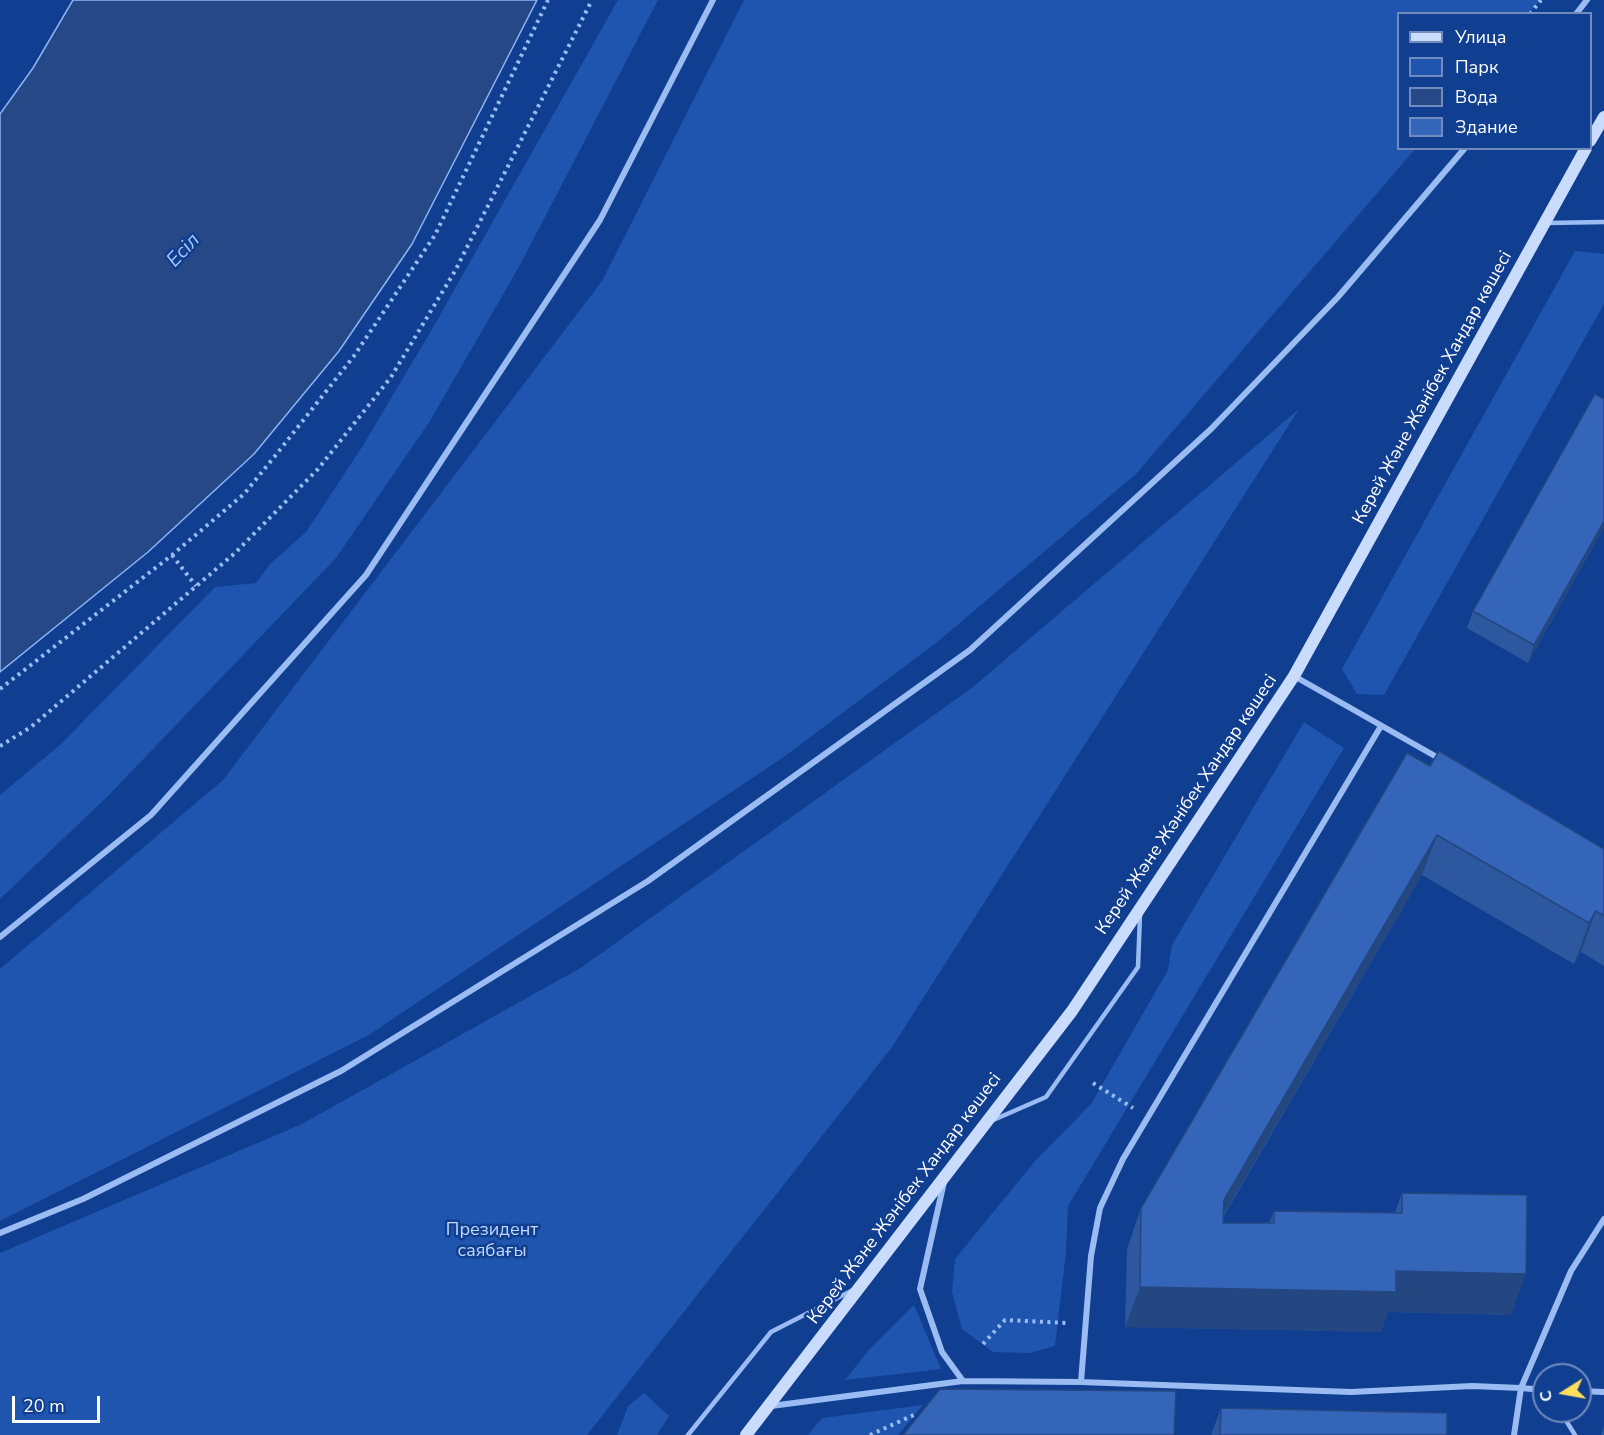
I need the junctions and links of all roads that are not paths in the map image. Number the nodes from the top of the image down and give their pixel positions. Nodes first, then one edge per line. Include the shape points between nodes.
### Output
1 (713, 0) edge
2 (1587, 0) edge
3 (1578, 12) edge
4 (1604, 117) edge
5 (1592, 138) edge
6 (1463, 150) edge
7 (1585, 150) edge
8 (1604, 222) edge
9 (1544, 223) junction
10 (1294, 676) junction
11 (1381, 726) junction
12 (1447, 762) edge
13 (1140, 909) junction
14 (0, 937) edge
15 (986, 1123) junction
16 (945, 1177) junction
17 (1604, 1219) edge
18 (0, 1233) edge
19 (864, 1285) junction
20 (963, 1381) junction
21 (1081, 1382) junction
22 (956, 1388) edge
23 (1521, 1388) junction
24 (1532, 1389) edge
25 (768, 1406) junction
26 (688, 1435) edge
27 (746, 1435) edge
28 (1514, 1435) edge

1 - 14 street via 600,220 366,575 151,815
2 - 3 street
4 - 5 main road
6 - 18 street via 1338,297 1211,429 970,650 648,881 341,1071 82,1199
7 - 9 main road, Керей Және Жәнібек Хандар көшесі
8 - 9 lane
9 - 10 main road, Керей Және Жәнібек Хандар көшесі
10 - 11 street
10 - 13 main road, Керей Және Жәнібек Хандар көшесі
11 - 12 street
11 - 21 street via 1148,1117 1100,1208 1091,1256
13 - 15 main road, Керей Және Жәнібек Хандар көшесі via 1072,1011
13 - 15 lane via 1138,967 1046,1096
15 - 16 main road, Керей Және Жәнібек Хандар көшесі
16 - 19 main road, Керей Және Жәнібек Хандар көшесі
16 - 20 street via 920,1289 942,1352
17 - 23 street via 1571,1271
19 - 25 main road, Керей Және Жәнібек Хандар көшесі
19 - 26 lane via 771,1332
20 - 21 street
20 - 22 lane
20 - 25 street
21 - 23 street via 1351,1392 1472,1386
23 - 24 street
23 - 28 street
25 - 27 main road, Керей Және Жәнібек Хандар көшесі

